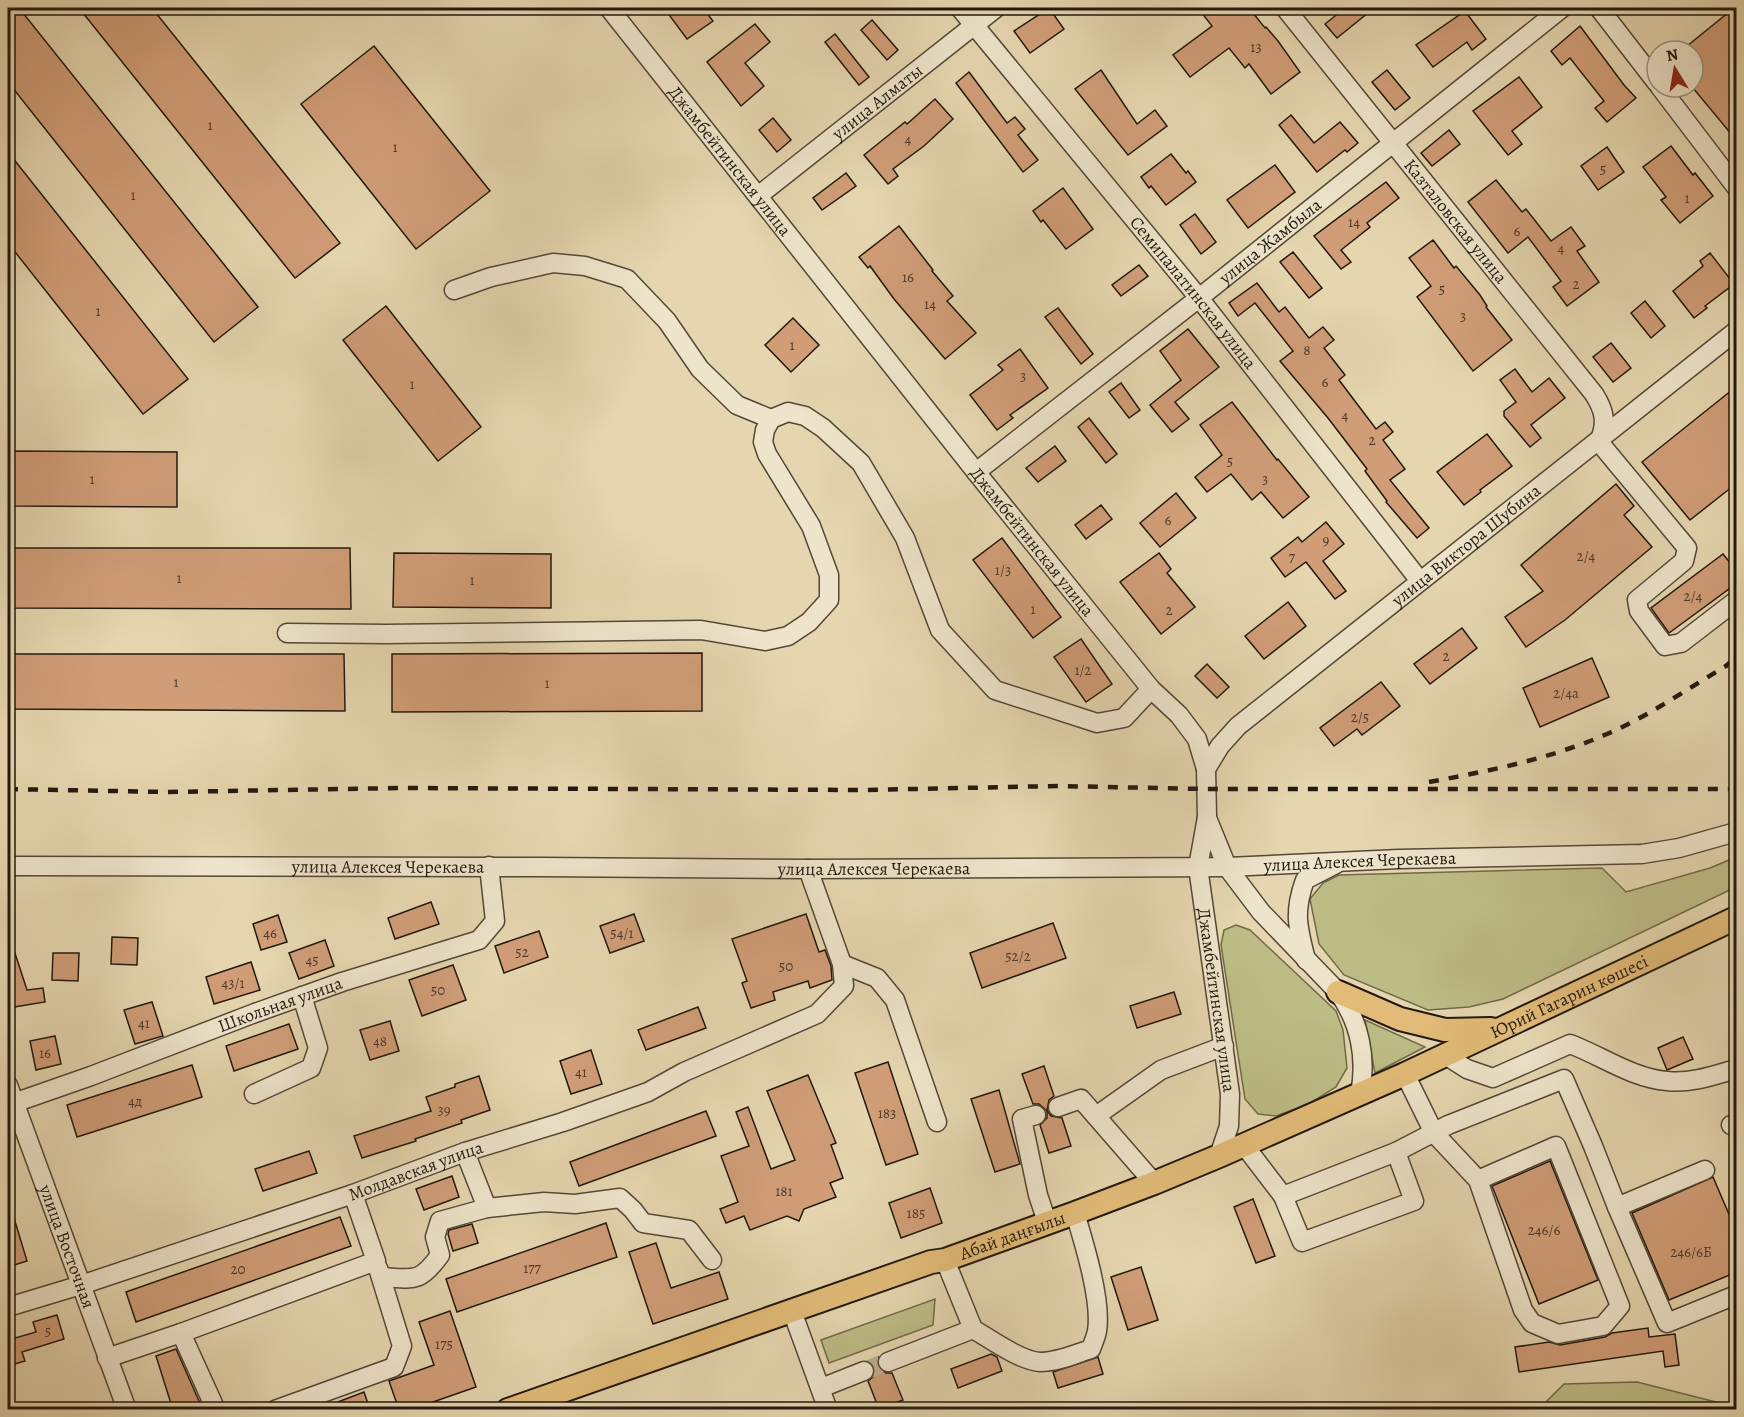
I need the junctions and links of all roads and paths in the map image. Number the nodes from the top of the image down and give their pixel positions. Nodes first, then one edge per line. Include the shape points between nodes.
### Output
1 (609, 8) edge
2 (960, 8) edge
3 (996, 8) edge
4 (1285, 8) edge
5 (1562, 8) edge
6 (1599, 8) edge
7 (975, 25) junction
8 (1645, 67) edge
9 (1669, 99) edge
10 (1392, 143) junction
11 (1737, 187) edge
12 (758, 196) junction
13 (454, 290) dead end
14 (1199, 298) junction
15 (1737, 331) edge
16 (771, 419) junction
17 (1599, 442) junction
18 (976, 472) junction
19 (1420, 581) junction
20 (1733, 603) dead end
21 (286, 633) dead end
22 (1151, 689) junction
23 (1206, 769) junction
24 (1207, 817) junction
25 (1737, 832) edge
26 (1340, 862) junction
27 (8, 866) edge
28 (489, 866) junction
29 (1198, 867) junction
30 (1227, 867) junction
31 (808, 869) junction
32 (1737, 910) edge
33 (1737, 918) edge
34 (1307, 961) junction
35 (842, 964) junction
36 (1338, 992) junction
37 (302, 996) junction
38 (1503, 1028) junction
39 (1224, 1046) junction
40 (1445, 1055) junction
41 (1737, 1069) edge
42 (1406, 1074) junction
43 (8, 1085) edge
44 (254, 1094) dead end
45 (1360, 1094) junction
46 (11, 1104) edge
47 (1058, 1107) dead end
48 (1036, 1115) dead end
49 (1096, 1116) junction
50 (937, 1122) dead end
51 (1434, 1133) junction
52 (1244, 1145) junction
53 (465, 1152) junction
54 (1396, 1152) junction
55 (1218, 1156) junction
56 (1705, 1170) dead end
57 (1478, 1180) junction
58 (1154, 1183) junction
59 (353, 1194) junction
60 (1283, 1196) junction
61 (1617, 1207) junction
62 (487, 1208) junction
63 (1075, 1213) junction
64 (1047, 1222) junction
65 (712, 1260) dead end
66 (945, 1260) junction
67 (379, 1269) junction
68 (81, 1285) junction
69 (1737, 1295) edge
70 (8, 1307) edge
71 (792, 1311) junction
72 (973, 1329) junction
73 (181, 1333) junction
74 (107, 1358) junction
75 (888, 1362) tunnel mouth
76 (864, 1371) tunnel mouth
77 (821, 1388) junction
78 (512, 1409) edge
79 (127, 1410) edge
80 (216, 1410) edge
81 (275, 1410) edge
82 (828, 1410) edge

1 - 12 street, Джамбейтинская улица
2 - 7 street, Семипалатинская улица
3 - 7 street, улица Алматы
4 - 10 street, Казталовская улица
5 - 10 street, улица Жамбыла
6 - 8 street
7 - 12 street, улица Алматы
7 - 14 street, Семипалатинская улица
9 - 11 street
10 - 14 street, улица Жамбыла
10 - 17 street, Казталовская улица via 1594,394 1605,417
12 - 18 street, Джамбейтинская улица
13 - 16 street via 490,277 553,263 585,266 627,279 667,321 700,369 737,405
14 - 18 street, улица Жамбыла
14 - 19 street, Семипалатинская улица
15 - 17 street, улица Виктора Шубина
16 - 21 street via 763,442 766,454 811,526 829,575 829,600 809,622 788,636 765,641 701,630
16 - 22 street via 788,412 805,416 861,463 905,538 940,630 995,690 1097,723 1124,718
17 - 19 street, улица Виктора Шубина
17 - 20 street via 1687,548 1684,561 1637,600 1639,611 1665,646 1681,643
18 - 22 street, Джамбейтинская улица
19 - 23 street, улица Виктора Шубина via 1238,726
22 - 23 street, Джамбейтинская улица via 1179,715 1197,739
23 - 24 street, Джамбейтинская улица
24 - 29 street, Джамбейтинская улица
24 - 30 street
25 - 26 street, улица Алексея Черекаева via 1642,854
26 - 30 street, улица Алексея Черекаева
26 - 34 street via 1305,880 1298,899 1297,923
27 - 28 street, улица Алексея Черекаева
28 - 31 street, улица Алексея Черекаева
28 - 37 street, Школьная улица via 495,921 479,940
29 - 30 street, улица Алексея Черекаева
29 - 31 street, улица Алексея Черекаева
29 - 39 street, Джамбейтинская улица
30 - 34 street via 1261,912
31 - 35 street
32 - 38 main road, Юрий Гагарин көшесі
33 - 38 main road, Юрий Гагарин көшесі
34 - 36 street
35 - 50 street via 876,978 895,1000
35 - 53 street, Молдавская улица via 843,986 817,1014 684,1072 648,1092
36 - 38 main road via 1400,1019 1445,1030
36 - 45 street via 1354,1020 1362,1051
37 - 44 street via 318,1048 311,1068
37 - 46 street, Школьная улица
38 - 40 main road, Абай даңғылы
39 - 49 street via 1161,1070
39 - 55 street, Джамбейтинская улица via 1229,1126
40 - 41 street via 1467,1069 1493,1078 1570,1044 1626,1070 1667,1082
40 - 42 main road, Абай даңғылы
42 - 45 main road, Абай даңғылы
42 - 51 street
43 - 46 street, улица Восточная
45 - 52 main road, Абай даңғылы
46 - 68 street, улица Восточная
47 - 49 street via 1081,1099
48 - 64 street via 1022,1119
49 - 58 street
51 - 54 street
51 - 57 street
51 - 61 street via 1563,1080
52 - 55 main road, Абай даңғылы
52 - 60 street
53 - 59 street, Молдавская улица
53 - 62 street
54 - 60 street
54 - 60 street via 1414,1201 1302,1242
55 - 58 main road, Абай даңғылы
56 - 61 street
57 - 57 street via 1556,1146 1620,1306 1603,1326 1558,1334 1532,1323 1523,1310
58 - 63 main road, Абай даңғылы
59 - 67 street
59 - 68 street, Молдавская улица
61 - 69 street via 1667,1323
62 - 65 street via 620,1198 643,1223 689,1230
62 - 67 street via 440,1221 435,1237 440,1255 427,1273 410,1278
63 - 64 main road, Абай даңғылы
63 - 72 street via 1098,1312 1091,1349 1039,1362 1024,1358
64 - 66 main road, Абай даңғылы
66 - 71 main road, Абай даңғылы
66 - 72 street
67 - 73 street
67 - 81 street via 402,1346 394,1367
68 - 70 street, Молдавская улица
68 - 74 street, улица Восточная
71 - 77 street
71 - 78 main road, Абай даңғылы
72 - 75 street
73 - 74 street
73 - 80 street
74 - 79 street, улица Восточная
76 - 77 street
77 - 82 street

